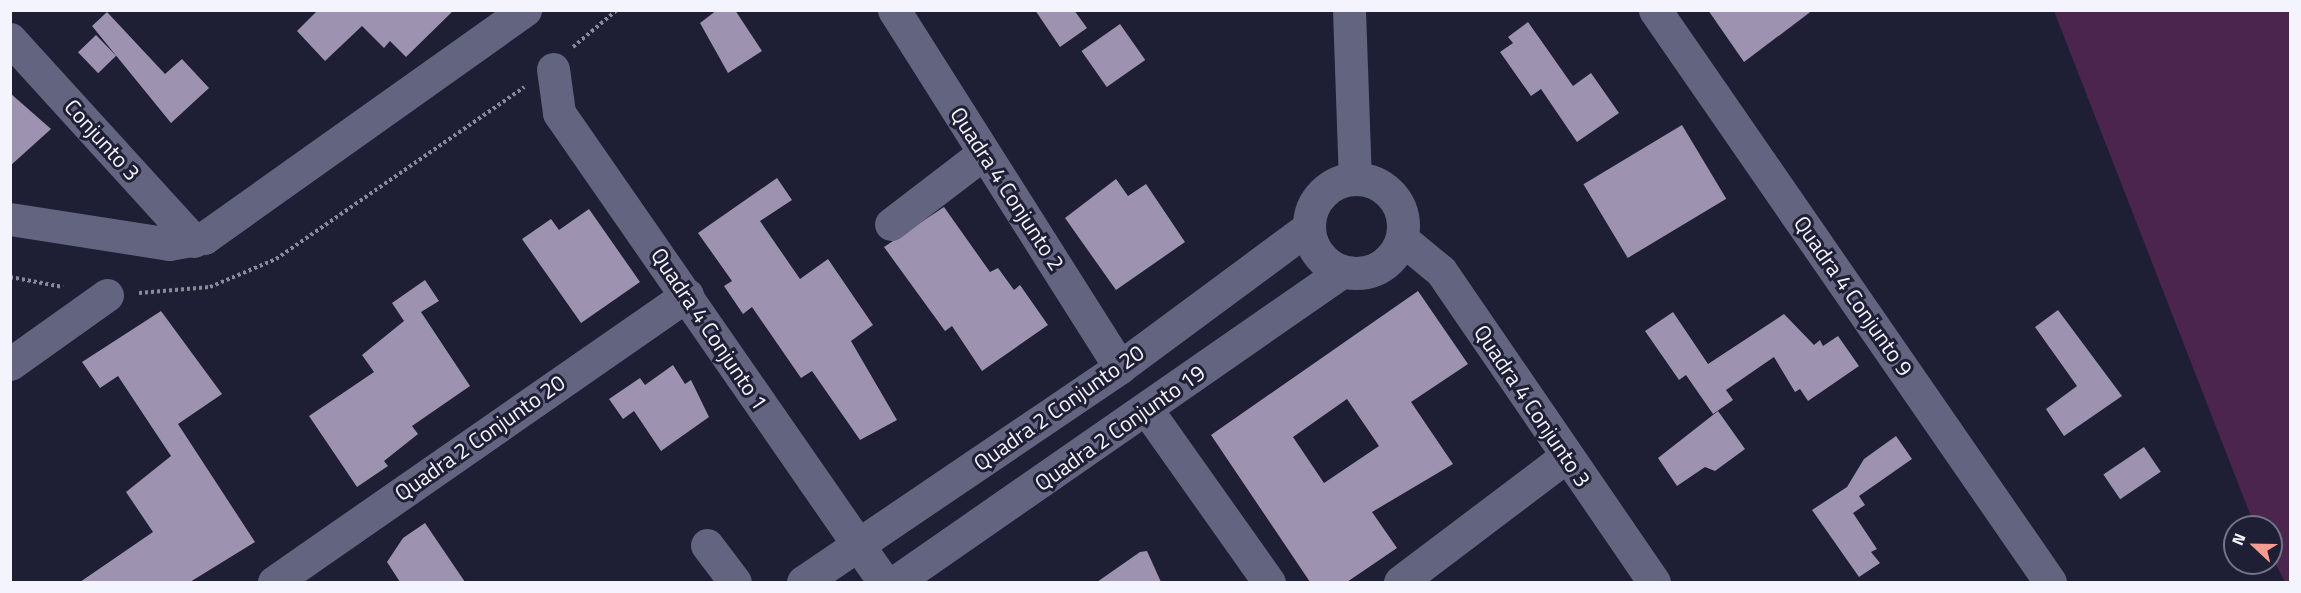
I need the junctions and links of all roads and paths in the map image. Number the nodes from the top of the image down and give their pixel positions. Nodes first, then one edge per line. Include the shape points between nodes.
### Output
1 (617, 10) edge
2 (894, 10) edge
3 (1349, 10) edge
4 (1654, 10) edge
5 (507, 15) edge
6 (10, 39) edge
7 (553, 69) junction
8 (984, 153) junction
9 (1355, 178) junction
10 (10, 219) edge
11 (891, 224) dead end
12 (1309, 227) junction
13 (1402, 239) junction
14 (194, 241) junction
15 (1342, 271) junction
16 (10, 278) edge
17 (107, 295) junction
18 (687, 295) junction
19 (10, 364) edge
20 (1120, 368) junction
21 (1147, 410) junction
22 (1565, 457) junction
23 (707, 545) dead end
24 (857, 546) junction
25 (274, 582) edge
26 (735, 582) edge
27 (804, 582) edge
28 (884, 582) edge
29 (895, 582) edge
30 (1269, 582) edge
31 (1400, 582) edge
32 (1654, 582) edge
33 (2050, 582) edge

1 - 7 path
2 - 8 street, Quadra 4 Conjunto 2
3 - 9 street
4 - 33 street, Quadra 4 Conjunto 9
5 - 14 street via 227,226
6 - 14 street, Conjunto 3
7 - 17 path via 276,259 210,287
7 - 18 street, Quadra 4 Conjunto 1 via 559,113
8 - 11 street
8 - 20 street, Quadra 4 Conjunto 2
9 - 12 street via 1328,188 1317,199
9 - 13 street via 1377,183 1394,197 1401,210
10 - 14 street via 169,244
12 - 15 street via 1318,255
12 - 20 street, Quadra 2 Conjunto 20
13 - 15 street via 1385,263 1372,270
13 - 22 street, Quadra 4 Conjunto 3 via 1441,271
15 - 21 street, Quadra 2 Conjunto 19
16 - 17 path
17 - 19 street
18 - 24 street, Quadra 4 Conjunto 1
18 - 25 street, Quadra 2 Conjunto 20
20 - 24 street, Quadra 2 Conjunto 20
21 - 29 street, Quadra 2 Conjunto 19
21 - 30 street
22 - 31 street
22 - 32 street, Quadra 4 Conjunto 3
23 - 26 street
24 - 27 street, Quadra 2 Conjunto 20
24 - 28 street, Quadra 4 Conjunto 1

